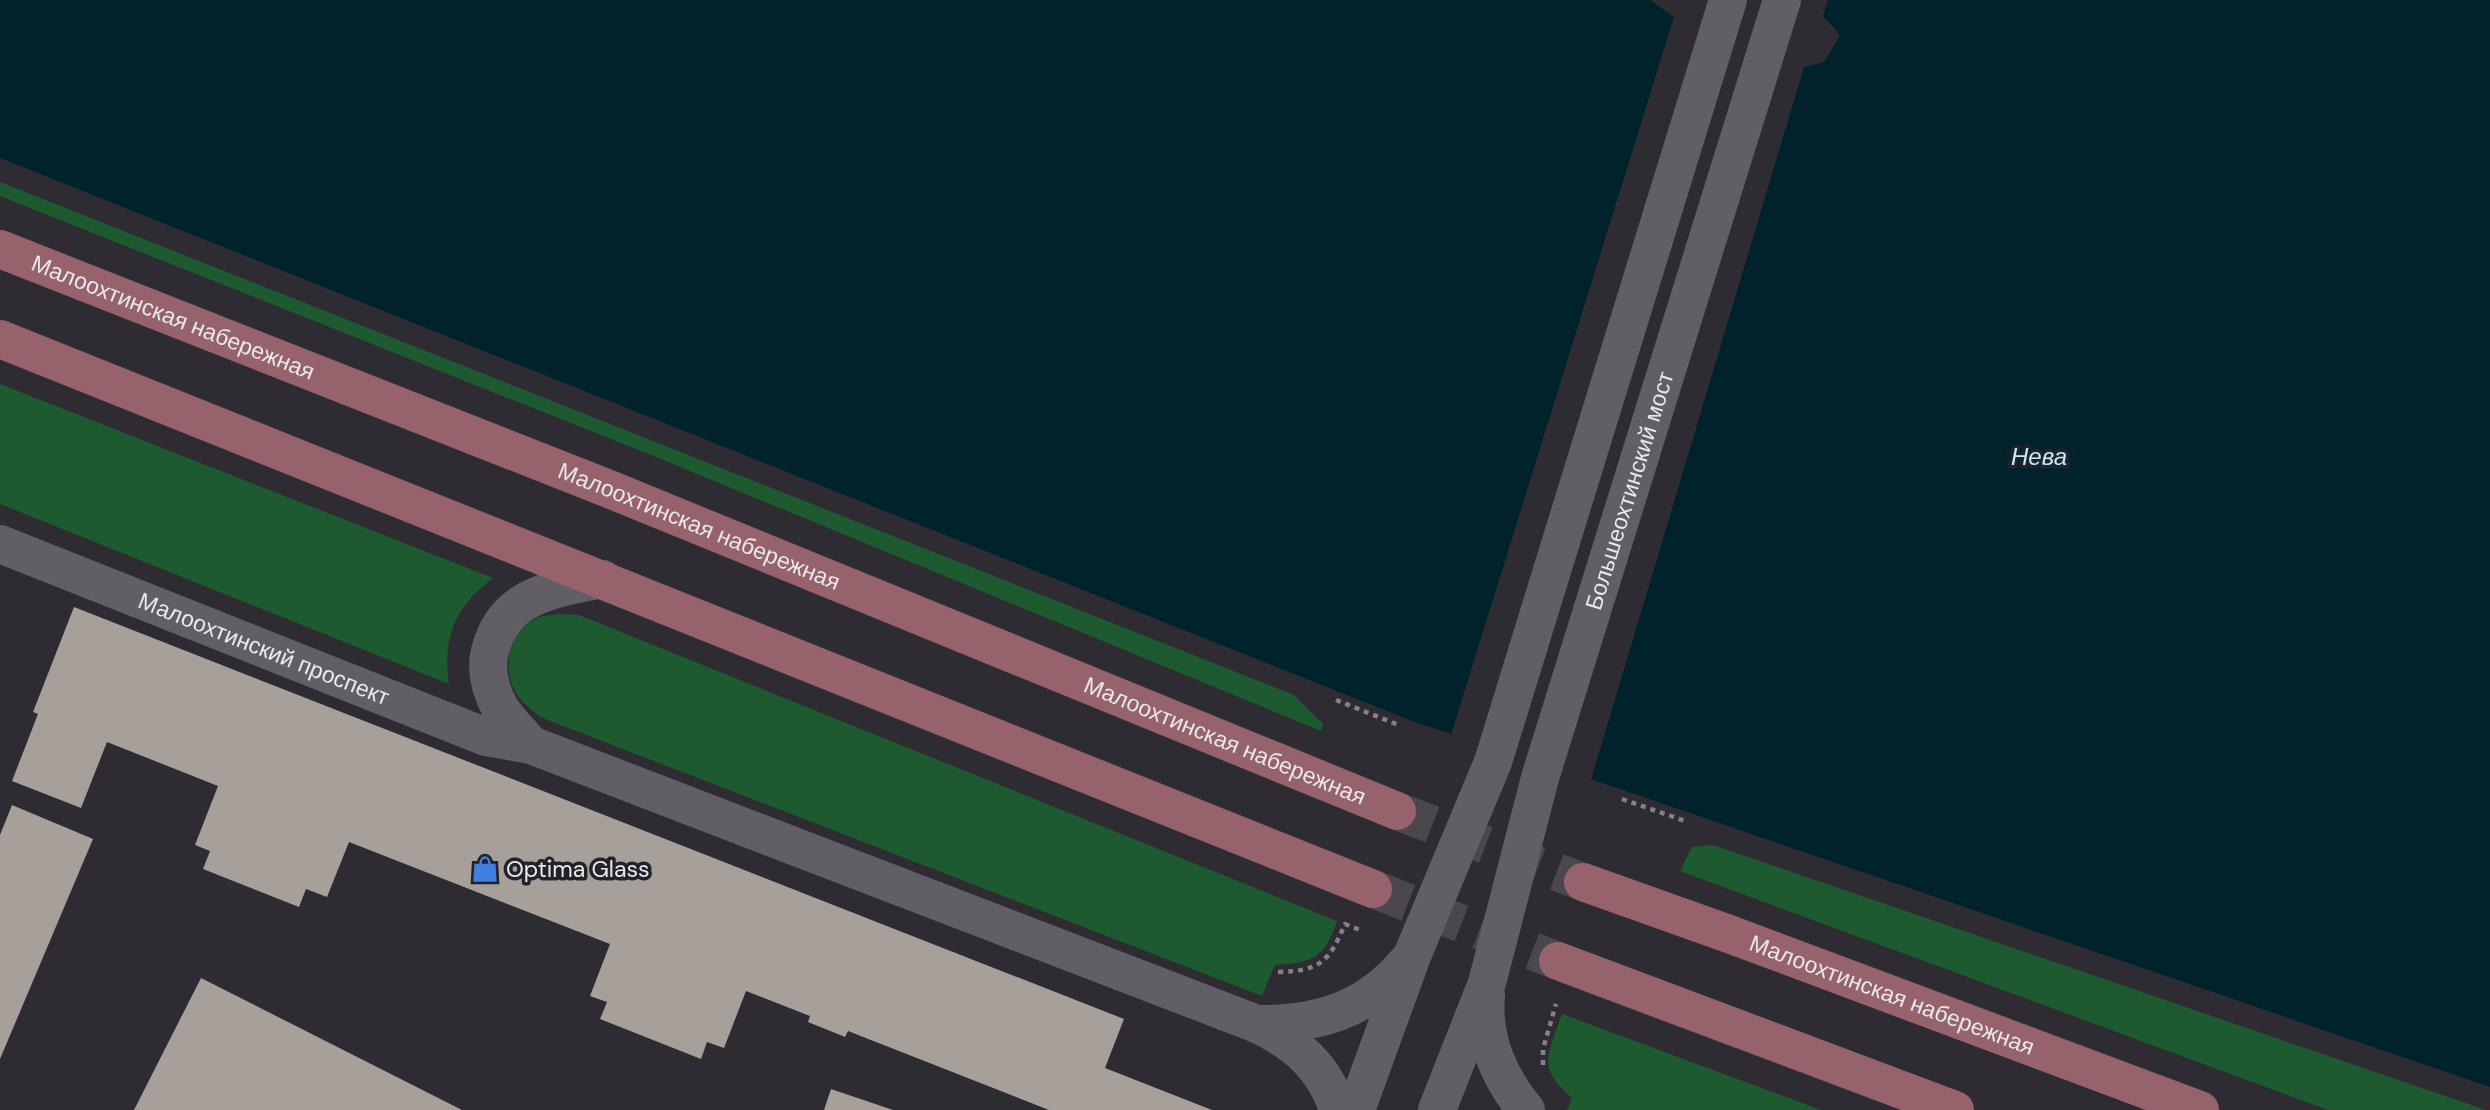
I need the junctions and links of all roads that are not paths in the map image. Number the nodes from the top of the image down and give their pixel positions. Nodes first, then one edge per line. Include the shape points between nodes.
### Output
1 (1728, 0) edge
2 (1782, 0) edge
3 (0, 249) edge
4 (0, 339) edge
5 (0, 544) edge
6 (603, 579) junction
7 (531, 745) junction
8 (1397, 811) tunnel mouth
9 (1583, 883) tunnel mouth
10 (1373, 889) tunnel mouth
11 (1412, 956) junction
12 (1558, 961) tunnel mouth
13 (1487, 983) junction
14 (1257, 1024) junction
15 (1338, 1110) edge
16 (1356, 1110) edge
17 (1437, 1110) edge
18 (1526, 1110) edge
19 (1955, 1110) edge
20 (2200, 1110) edge

1 - 11 main road via 1493,762
2 - 13 main road, Большеохтинский мост via 1540,778
3 - 8 main road, Малоохтинская набережная via 609,489
4 - 6 main road
5 - 7 main road, Малоохтинский проспект via 486,737
6 - 7 main road via 531,598 509,613 494,633 488,660 490,684 501,708
6 - 10 main road
7 - 14 main road, Малоохтинский проспект
9 - 20 main road, Малоохтинская набережная
11 - 14 main road via 1358,1004 1312,1021
11 - 16 main road
12 - 19 main road
13 - 17 main road
13 - 18 main road via 1490,1046 1507,1085
14 - 15 main road via 1301,1050 1320,1070

